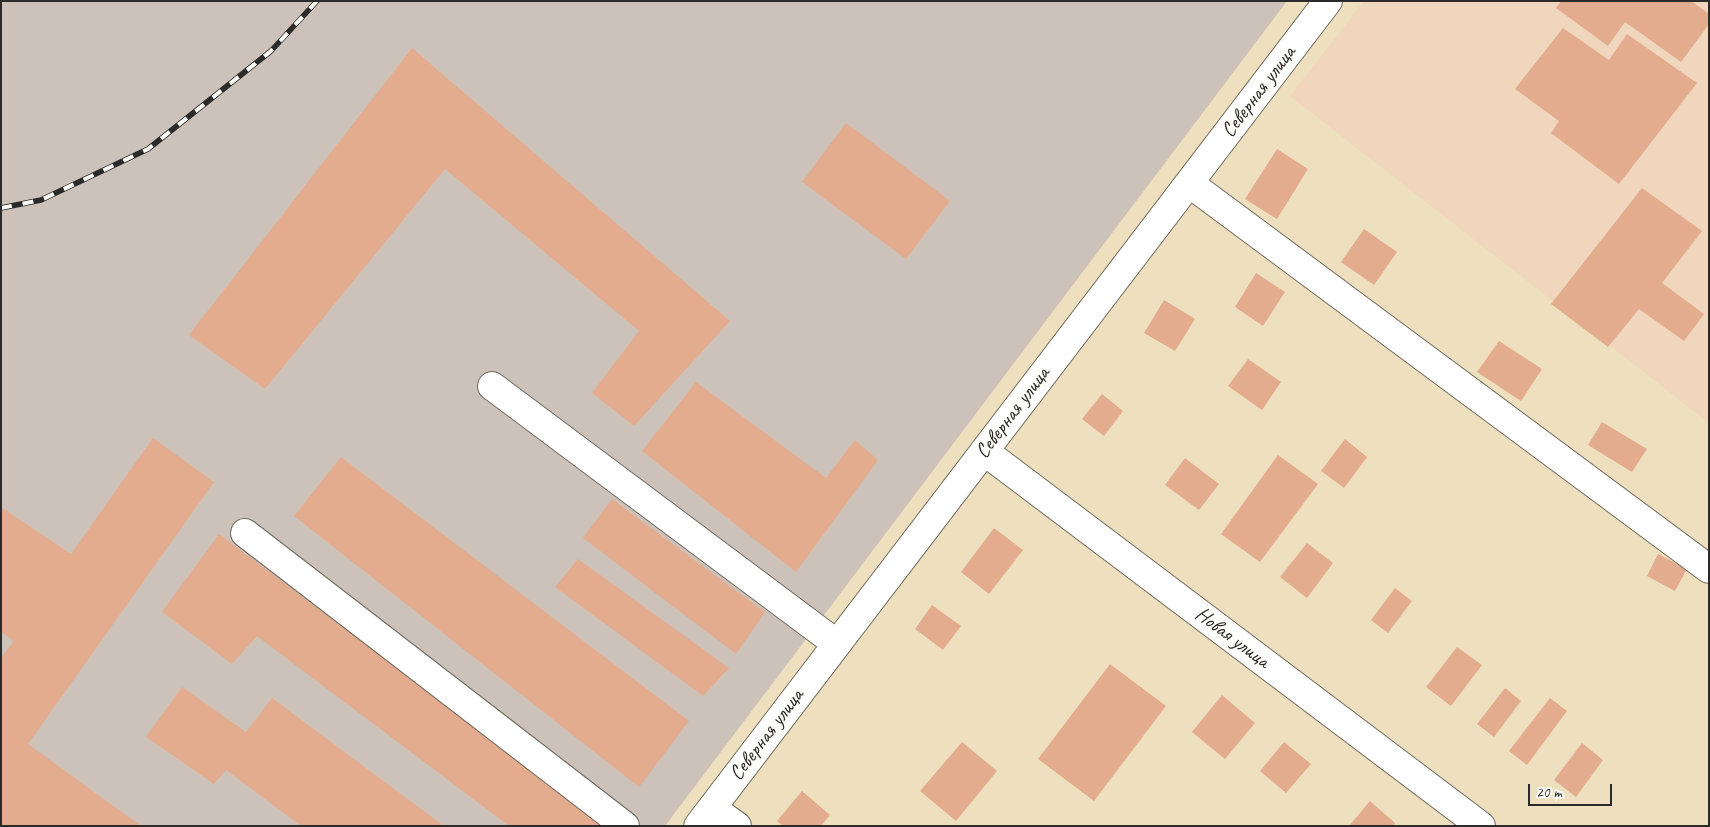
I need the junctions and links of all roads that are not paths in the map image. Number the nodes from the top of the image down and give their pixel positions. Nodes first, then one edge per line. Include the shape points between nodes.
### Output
1 (1328, 1) edge
2 (1189, 183) junction
3 (492, 386) dead end
4 (984, 451) junction
5 (245, 533) dead end
6 (1709, 569) edge
7 (837, 644) junction
8 (705, 817) edge
9 (1465, 821) edge
10 (625, 826) edge
11 (737, 826) edge

1 - 2 street, Северная улица
2 - 4 street, Северная улица
2 - 6 street
3 - 7 street
4 - 7 street, Северная улица
4 - 9 street, Новая улица
5 - 10 street
7 - 8 street, Северная улица
8 - 11 street

